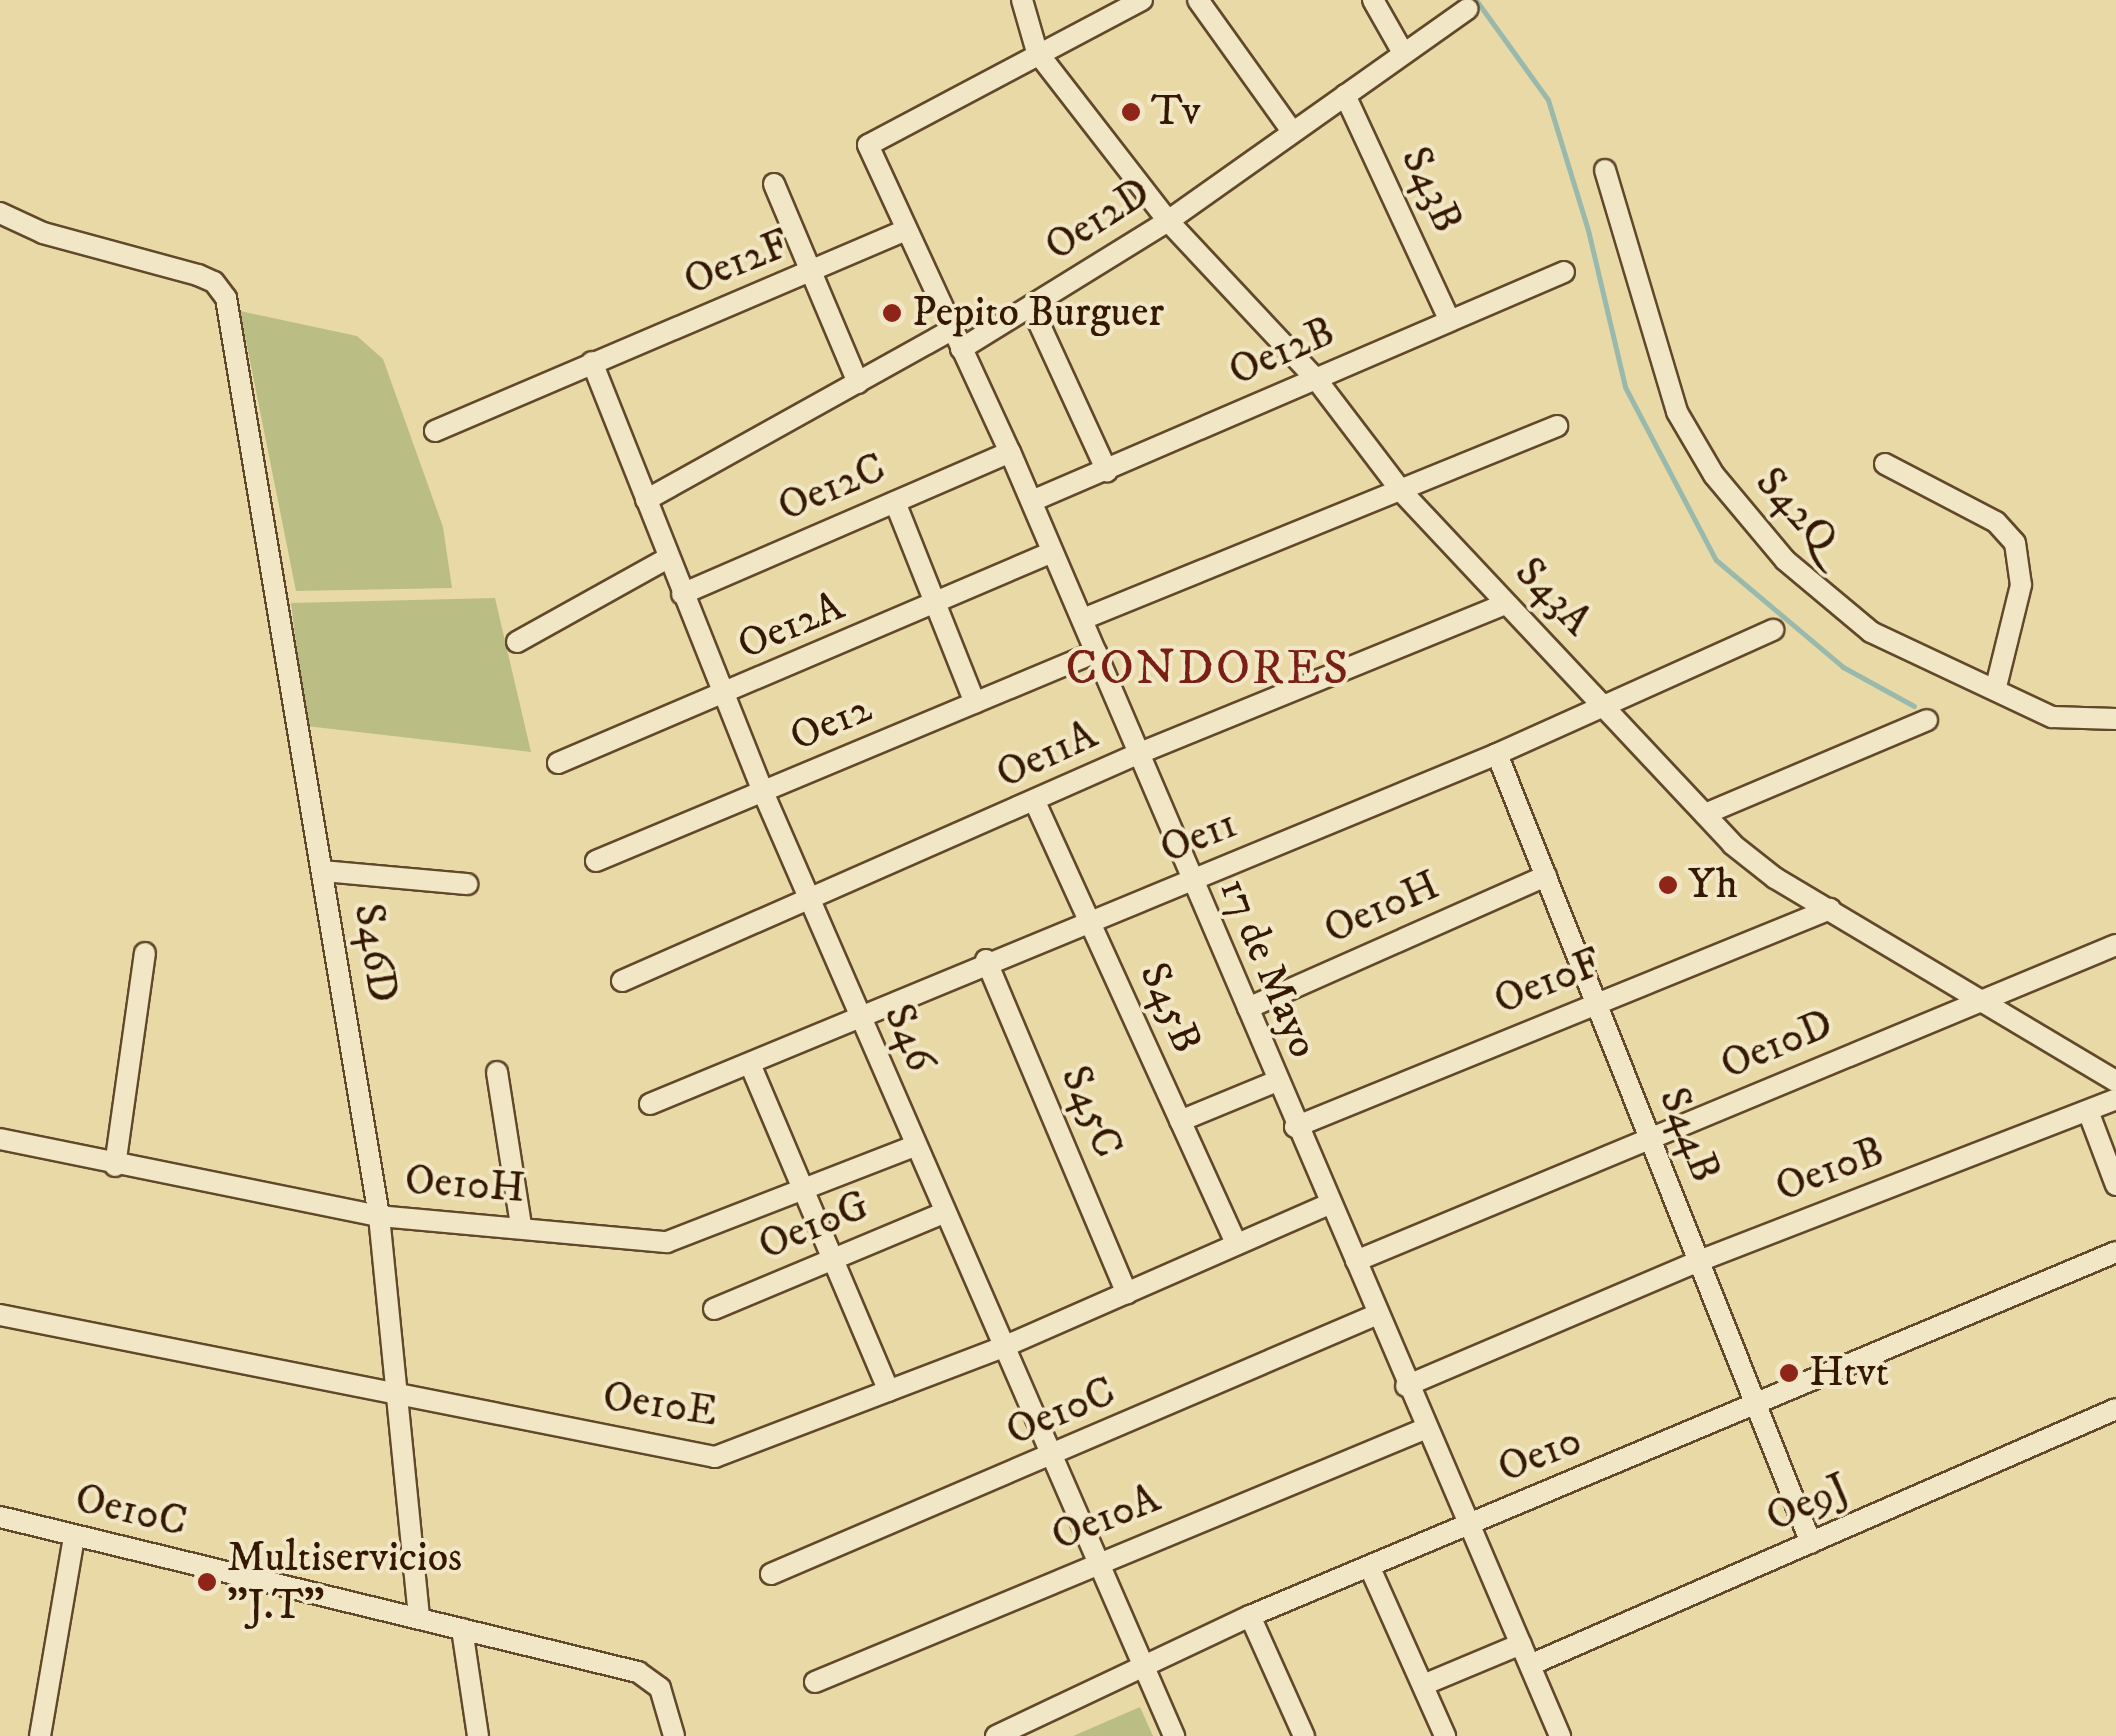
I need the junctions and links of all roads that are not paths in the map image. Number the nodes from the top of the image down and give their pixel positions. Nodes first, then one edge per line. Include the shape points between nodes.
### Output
1 (1022, 0) edge
2 (1142, 0) edge
3 (1198, 0) edge
4 (1373, 0) edge
5 (1468, 9) dead end
6 (1037, 52) junction
7 (1402, 52) junction
8 (1345, 95) junction
9 (1291, 130) junction
10 (1605, 170) dead end
11 (774, 184) dead end
12 (0, 213) edge
13 (1168, 221) junction
14 (906, 230) junction
15 (1564, 272) dead end
16 (813, 274) junction
17 (1031, 306) junction
18 (1448, 317) junction
19 (957, 340) junction
20 (592, 362) junction
21 (1316, 379) junction
22 (858, 382) junction
23 (1557, 426) dead end
24 (435, 431) dead end
25 (1010, 452) junction
26 (1885, 464) dead end
27 (1107, 471) junction
28 (1402, 492) junction
29 (646, 500) junction
30 (1032, 501) junction
31 (895, 502) junction
32 (1050, 553) junction
33 (668, 558) junction
34 (682, 594) junction
35 (1506, 604) junction
36 (933, 606) junction
37 (1083, 619) junction
38 (1773, 630) dead end
39 (516, 642) dead end
40 (1096, 652) junction
41 (1996, 687) junction
42 (724, 695) junction
43 (975, 703) junction
44 (1606, 704) junction
45 (2116, 719) edge
46 (1927, 720) dead end
47 (1140, 753) junction
48 (1497, 754) junction
49 (558, 764) dead end
50 (762, 792) junction
51 (1035, 802) junction
52 (1705, 814) junction
53 (596, 861) dead end
54 (324, 870) junction
55 (1546, 876) junction
56 (1190, 881) junction
57 (468, 884) dead end
58 (811, 902) junction
59 (1830, 909) junction
60 (1089, 921) junction
61 (2116, 945) edge
62 (145, 953) dead end
63 (986, 960) junction
64 (622, 981) dead end
65 (1982, 1000) junction
66 (1596, 1003) junction
67 (1248, 1008) junction
68 (858, 1014) junction
69 (750, 1064) junction
70 (497, 1072) dead end
71 (1277, 1081) junction
72 (2116, 1081) edge
73 (2116, 1099) edge
74 (650, 1104) dead end
75 (2088, 1112) junction
76 (1180, 1121) junction
77 (1295, 1127) junction
78 (1650, 1138) junction
79 (0, 1139) edge
80 (914, 1146) junction
81 (116, 1166) junction
82 (2116, 1185) edge
83 (804, 1192) junction
84 (1331, 1203) junction
85 (943, 1213) junction
86 (378, 1216) junction
87 (522, 1226) junction
88 (1236, 1244) junction
89 (2116, 1252) edge
90 (834, 1256) junction
91 (1356, 1261) junction
92 (1699, 1261) junction
93 (1128, 1293) junction
94 (714, 1308) dead end
95 (1378, 1314) junction
96 (0, 1316) edge
97 (1001, 1348) junction
98 (1406, 1386) junction
99 (890, 1392) junction
100 (399, 1397) junction
101 (1758, 1406) junction
102 (2116, 1409) edge
103 (1427, 1428) junction
104 (1049, 1458) junction
105 (0, 1517) edge
106 (1469, 1524) junction
107 (74, 1536) junction
108 (1811, 1543) junction
109 (1096, 1562) junction
110 (1370, 1568) junction
111 (771, 1574) dead end
112 (1250, 1616) junction
113 (420, 1617) junction
114 (462, 1628) junction
115 (1521, 1644) junction
116 (1143, 1665) junction
117 (1530, 1665) junction
118 (815, 1682) dead end
119 (1423, 1685) junction
120 (40, 1736) edge
121 (478, 1736) edge
122 (674, 1736) edge
123 (996, 1736) edge
124 (1174, 1736) edge
125 (1304, 1736) edge
126 (1445, 1736) edge
127 (1560, 1736) edge

1 - 6 street
2 - 6 street
3 - 9 street
4 - 7 street
5 - 7 street, Oe12D
6 - 13 street, S43A
6 - 14 street, 17 de Mayo via 868,145
7 - 8 street, Oe12D
8 - 9 street, Oe12D
8 - 18 street, S43B
9 - 13 street, Oe12D
10 - 41 street, S42Q via 1677,412 1714,475 1827,600 1870,632
11 - 16 street
12 - 54 street, S46D via 43,233 198,275 226,298
13 - 17 street, Oe12D
13 - 21 street, S43A
14 - 16 street, Oe12F
14 - 19 street, 17 de Mayo
15 - 18 street, Oe12B
16 - 20 street, Oe12F
16 - 22 street
17 - 19 street, Oe12D
17 - 27 street
18 - 21 street, Oe12B
19 - 22 street, Oe12D
19 - 25 street, 17 de Mayo
20 - 24 street, Oe12F
20 - 29 street, S46
21 - 27 street, Oe12B
21 - 28 street, S43A
22 - 29 street, Oe12D
23 - 28 street
25 - 30 street, 17 de Mayo
25 - 31 street, Oe12C
26 - 41 street via 1996,522 2015,543 2021,585
27 - 30 street, Oe12B
28 - 35 street, S43A
28 - 37 street
29 - 33 street, S46
30 - 32 street, 17 de Mayo
31 - 34 street, Oe12C
31 - 36 street
32 - 36 street, Oe12A
32 - 37 street, 17 de Mayo
33 - 34 street, S46
33 - 39 street
34 - 42 street, S46
35 - 44 street, S43A
35 - 47 street, Oe11A
36 - 42 street, Oe12A
36 - 43 street
37 - 40 street, 17 de Mayo
38 - 44 street, Oe11
40 - 43 street, Oe12
40 - 47 street, 17 de Mayo
41 - 45 street, S42Q via 2068,722
42 - 49 street, Oe12A
42 - 50 street, S46
43 - 50 street, Oe12
44 - 48 street, Oe11
44 - 52 street, S43A
46 - 52 street
47 - 51 street, Oe11A
47 - 56 street, 17 de Mayo
48 - 55 street, S44B
48 - 56 street, Oe11
50 - 53 street, Oe12
50 - 58 street, S46
51 - 58 street, Oe11A
51 - 60 street, S45B
52 - 59 street, S43A via 1775,878
54 - 57 street
54 - 86 street, S46D
55 - 66 street, S44B
55 - 67 street, Oe10H
56 - 60 street, Oe11
56 - 67 street, 17 de Mayo
58 - 64 street, Oe11A
58 - 68 street, S46
59 - 65 street, S43A
59 - 66 street, Oe10F
60 - 63 street, Oe11
60 - 76 street, S45B
61 - 65 street, Oe10D
62 - 81 street
63 - 68 street, Oe11
63 - 93 street, S45C
65 - 72 street, S43A
65 - 78 street, Oe10D
66 - 77 street, Oe10F
66 - 78 street, S44B
67 - 71 street, 17 de Mayo
68 - 69 street, Oe11
68 - 80 street, S46
69 - 74 street, Oe11
69 - 83 street
70 - 87 street
71 - 76 street
71 - 77 street, 17 de Mayo
73 - 75 street, Oe10B
75 - 82 street
75 - 92 street, Oe10B
76 - 88 street, S45B
77 - 84 street, 17 de Mayo
78 - 91 street, Oe10D
78 - 92 street, S44B
79 - 81 street, Oe10H
80 - 83 street, Oe10H
80 - 85 street, S46
81 - 86 street, Oe10H
83 - 87 street, Oe10H via 667,1242
83 - 90 street
84 - 88 street, Oe10E
84 - 91 street, 17 de Mayo
85 - 90 street, Oe10G
85 - 97 street, S46
86 - 87 street, Oe10H
86 - 100 street, S46D
88 - 93 street, Oe10E
89 - 101 street, Oe10
90 - 94 street, Oe10G
90 - 99 street
91 - 95 street, 17 de Mayo
92 - 98 street, Oe10B
92 - 101 street, S44B
93 - 97 street, Oe10E
95 - 98 street, 17 de Mayo
95 - 104 street, Oe10C
96 - 100 street, Oe10E
97 - 99 street, Oe10E
97 - 104 street, S46
98 - 103 street, 17 de Mayo
99 - 100 street, Oe10E via 715,1457
100 - 113 street, S46D
101 - 106 street, Oe10
101 - 108 street, S44B
102 - 108 street, Oe9J
103 - 106 street, 17 de Mayo
103 - 109 street, Oe10A
104 - 109 street, S46
104 - 111 street, Oe10C
105 - 107 street, Oe10C
106 - 110 street, Oe10
106 - 115 street, 17 de Mayo
107 - 113 street, Oe10C
107 - 120 street
108 - 117 street, Oe9J
109 - 116 street, S46
109 - 118 street, Oe10A
110 - 112 street, Oe10
110 - 119 street
112 - 116 street, Oe10
112 - 125 street
113 - 114 street
114 - 121 street
114 - 122 street via 638,1672 660,1688
115 - 117 street, 17 de Mayo
115 - 119 street
116 - 123 street, Oe10
116 - 124 street, S46
117 - 127 street, 17 de Mayo
119 - 126 street

